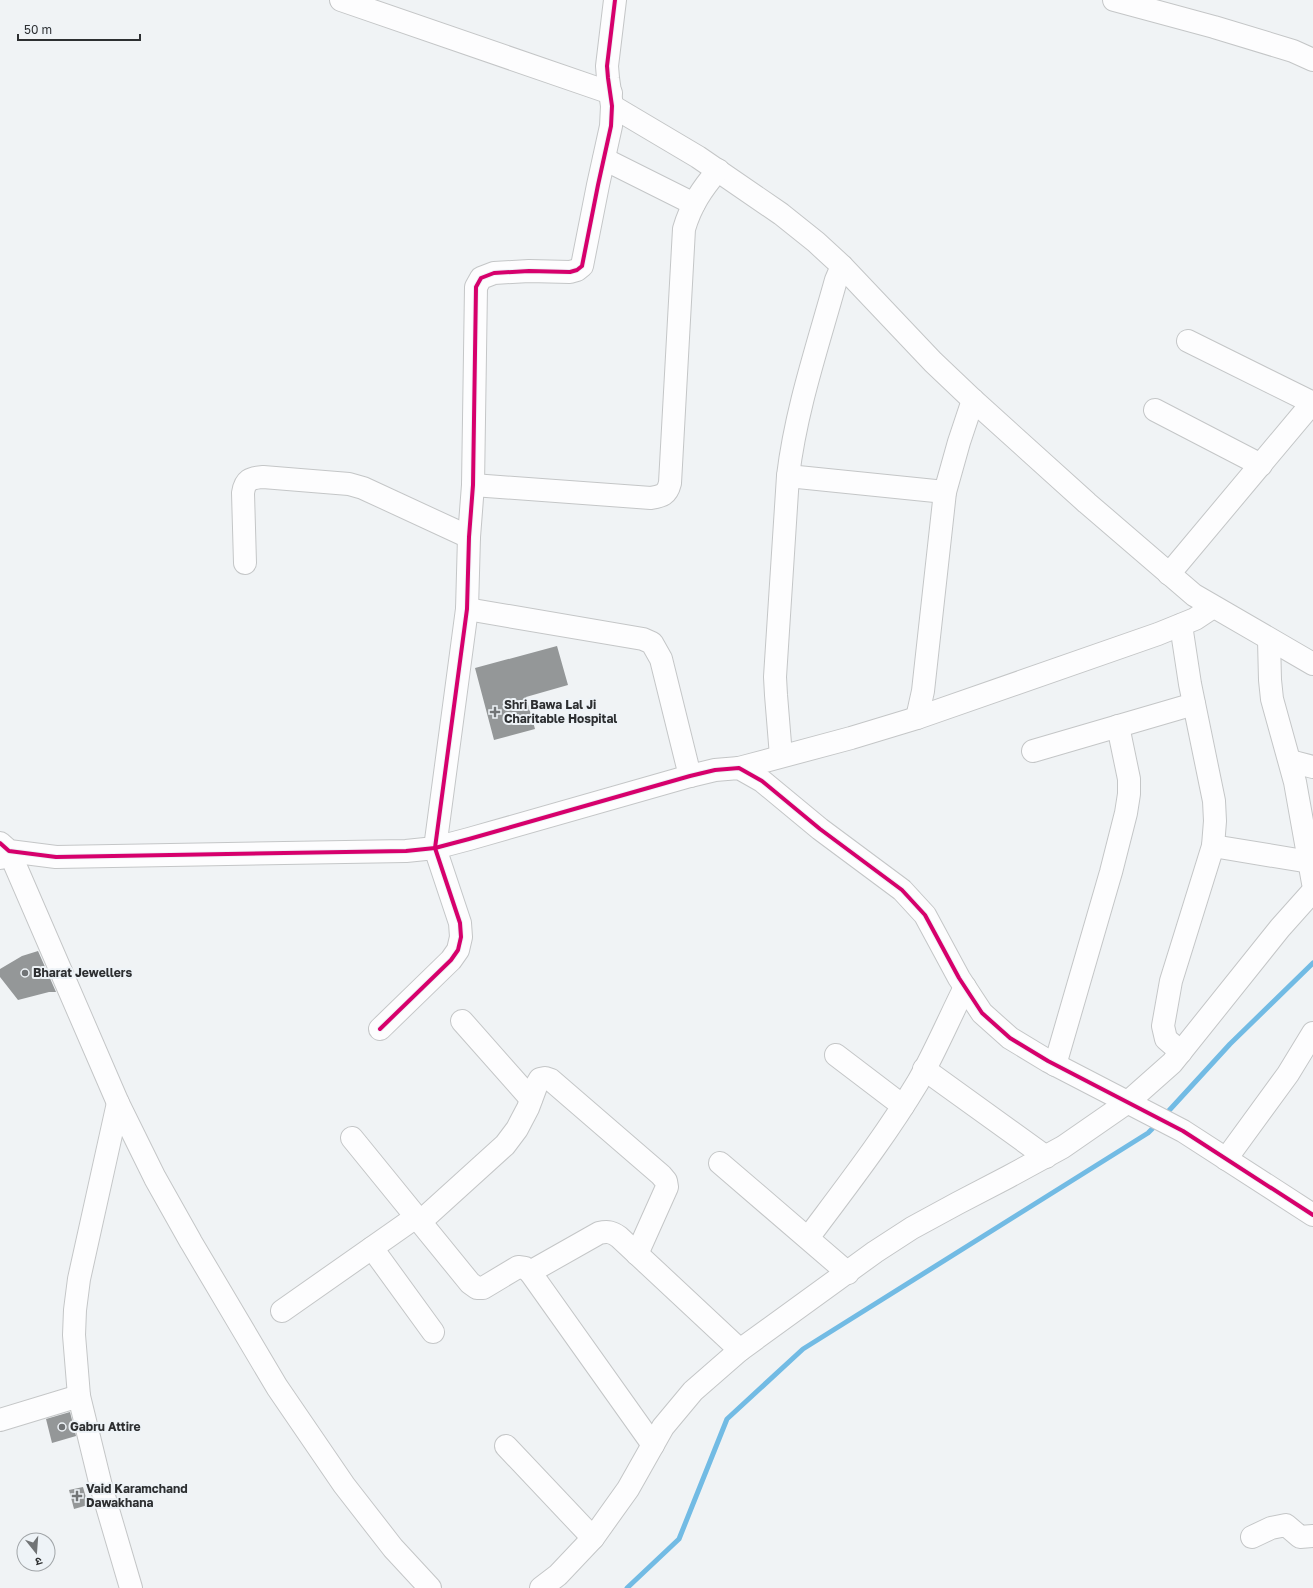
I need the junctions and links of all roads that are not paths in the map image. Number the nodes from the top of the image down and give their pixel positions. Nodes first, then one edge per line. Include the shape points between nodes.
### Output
1 (341, 0) edge
2 (615, 0) edge
3 (1114, 0) edge
4 (1313, 60) edge
5 (611, 99) junction
6 (604, 159) junction
7 (718, 170) junction
8 (694, 204) junction
9 (842, 266) junction
10 (1188, 341) dead end
11 (973, 400) junction
12 (1313, 402) edge
13 (1155, 410) dead end
14 (1261, 465) junction
15 (788, 476) junction
16 (473, 485) junction
17 (945, 492) junction
18 (469, 537) junction
19 (245, 563) dead end
20 (1169, 574) junction
21 (1213, 606) junction
22 (467, 609) junction
23 (1181, 625) junction
24 (1269, 640) junction
25 (1313, 664) edge
26 (1194, 704) junction
27 (918, 718) junction
28 (1118, 726) junction
29 (1033, 750) dead end
30 (781, 756) junction
31 (1290, 761) junction
32 (1313, 767) edge
33 (739, 768) junction
34 (690, 776) junction
35 (1213, 846) junction
36 (435, 848) junction
37 (3, 851) edge
38 (1310, 862) junction
39 (1313, 883) edge
40 (1313, 891) edge
41 (965, 987) junction
42 (462, 1021) dead end
43 (380, 1029) dead end
44 (1313, 1033) edge
45 (1181, 1052) junction
46 (836, 1055) dead end
47 (1055, 1065) junction
48 (924, 1069) junction
49 (531, 1099) junction
50 (118, 1102) junction
51 (903, 1106) junction
52 (1135, 1106) junction
53 (352, 1138) dead end
54 (1046, 1157) junction
55 (1226, 1159) junction
56 (720, 1163) dead end
57 (1313, 1215) edge
58 (418, 1219) junction
59 (808, 1238) junction
60 (372, 1248) junction
61 (637, 1254) junction
62 (530, 1272) junction
63 (848, 1273) junction
64 (282, 1311) dead end
65 (433, 1332) dead end
66 (740, 1350) junction
67 (79, 1396) junction
68 (0, 1420) edge
69 (653, 1445) junction
70 (506, 1446) dead end
71 (1313, 1536) edge
72 (1252, 1537) dead end
73 (593, 1538) junction
74 (131, 1588) edge
75 (430, 1588) edge
76 (542, 1588) edge

1 - 5 street
2 - 5 street via 607,66
3 - 4 street via 1214,27 1293,51
5 - 6 street via 611,126
5 - 7 street
6 - 8 street
6 - 16 street via 582,266 570,272 494,273 481,278 476,287
7 - 8 street
7 - 9 street via 780,214
8 - 16 street via 689,211 684,229 668,491 662,496 651,498
9 - 11 street via 933,362
9 - 15 street via 802,400
10 - 12 street
11 - 17 street via 958,442
11 - 20 street via 1086,503
12 - 14 street
13 - 14 street
14 - 20 street
15 - 17 street
15 - 30 street via 775,677
16 - 18 street
17 - 27 street
18 - 19 street via 349,484 253,478 244,485 243,493
18 - 22 street
20 - 21 street via 1194,595
21 - 23 street
21 - 24 street
22 - 34 street via 643,639 652,643 661,659
22 - 36 street
23 - 26 street
23 - 27 street
24 - 25 street
24 - 31 street via 1272,700
26 - 28 street
26 - 35 street via 1214,801
27 - 30 street
28 - 29 street
28 - 47 street via 1129,778 1126,813
30 - 33 street
31 - 32 street
31 - 38 street
33 - 34 street
33 - 41 street via 762,781 820,829 902,890 925,915
34 - 36 street
35 - 38 street
35 - 45 street via 1171,980 1163,1026 1166,1039
36 - 37 street via 383,852 56,857
36 - 43 street via 460,923 461,937 458,950 451,960
37 - 50 street
38 - 39 street
40 - 45 street via 1280,928
41 - 47 street via 982,1014 1010,1038
41 - 48 street
42 - 49 street
44 - 55 street via 1288,1074
45 - 52 street
46 - 51 street
47 - 52 street
48 - 51 street
48 - 54 street
49 - 58 street via 517,1129 505,1145
49 - 61 street via 540,1079 551,1080 666,1180 666,1187
50 - 67 street via 74,1310
50 - 75 street via 155,1178 277,1387 344,1485 393,1548
51 - 59 street via 876,1147
52 - 54 street
52 - 55 street via 1183,1131
53 - 58 street
54 - 63 street via 912,1228
55 - 57 street
56 - 59 street
58 - 60 street
58 - 62 street via 470,1283 477,1288 490,1285 518,1267
59 - 63 street
60 - 64 street
60 - 65 street
61 - 62 street via 619,1236 607,1231 599,1232
61 - 66 street
62 - 69 street
63 - 66 street
66 - 69 street via 693,1391 663,1427
67 - 68 street
67 - 74 street via 101,1486
69 - 73 street via 628,1489
70 - 73 street
71 - 72 street via 1300,1537 1286,1526 1271,1528
73 - 76 street

